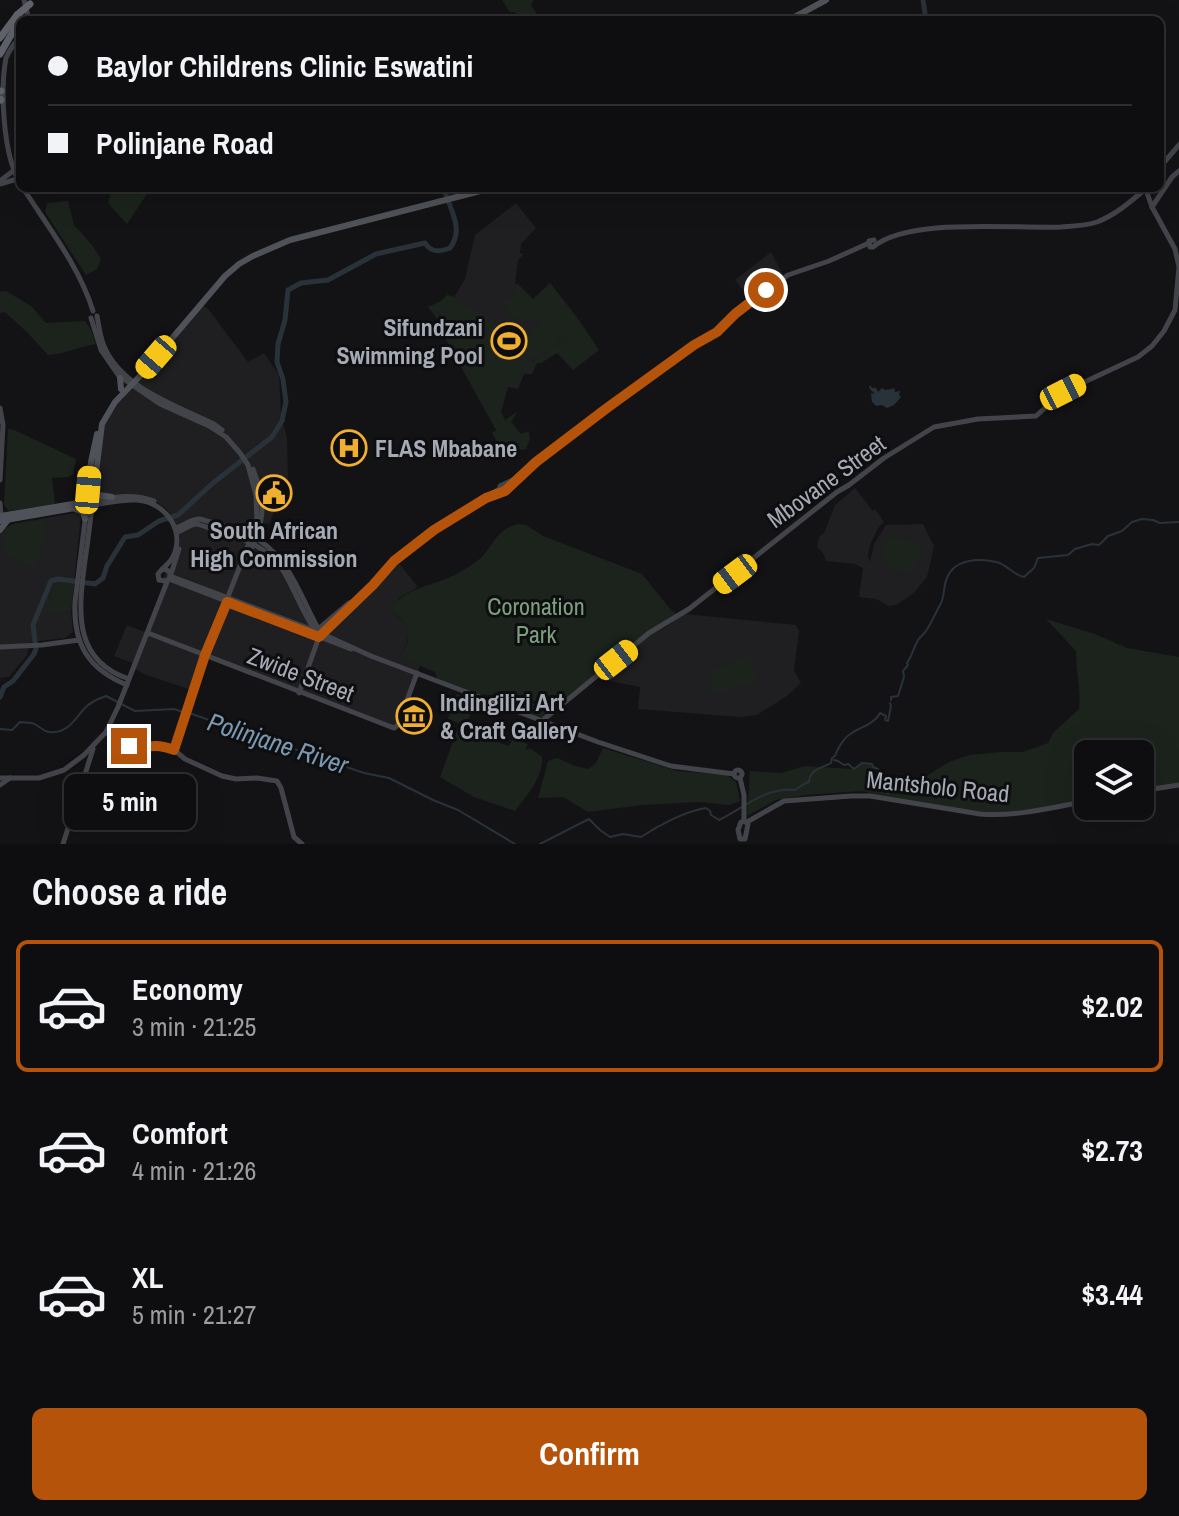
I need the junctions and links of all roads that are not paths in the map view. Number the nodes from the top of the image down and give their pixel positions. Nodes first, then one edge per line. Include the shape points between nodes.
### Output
1 (26, 0) edge
2 (37, 0) edge
3 (826, 0) edge
4 (23, 16) edge
5 (796, 16) edge
6 (16, 24) edge
7 (0, 31) edge
8 (3, 40) edge
9 (16, 43) edge
10 (0, 54) edge
11 (0, 91) edge
12 (0, 99) edge
13 (1179, 145) edge
14 (1164, 162) edge
15 (13, 171) junction
16 (1179, 171) edge
17 (16, 176) edge
18 (0, 183) edge
19 (1164, 186) edge
20 (26, 192) edge
21 (478, 192) edge
22 (1140, 192) edge
23 (1145, 192) edge
24 (1159, 192) edge
25 (1131, 201) junction
26 (1150, 202) junction
27 (131, 382) junction
28 (0, 408) edge
29 (0, 480) edge
30 (91, 489) junction
31 (112, 497) junction
32 (90, 503) junction
33 (0, 505) edge
34 (74, 506) junction
35 (169, 514) junction
36 (3, 518) edge
37 (85, 519) junction
38 (176, 527) junction
39 (0, 530) edge
40 (253, 540) junction
41 (162, 569) junction
42 (80, 576) junction
43 (169, 578) junction
44 (159, 580) junction
45 (162, 596) junction
46 (228, 600) junction
47 (336, 606) dead end
48 (330, 621) junction
49 (317, 631) junction
50 (148, 633) junction
51 (81, 637) junction
52 (0, 647) edge
53 (205, 655) junction
54 (417, 673) junction
55 (128, 682) junction
56 (299, 693) junction
57 (543, 720) junction
58 (106, 732) junction
59 (95, 744) junction
60 (174, 750) junction
61 (84, 755) junction
62 (88, 764) junction
63 (0, 778) edge
64 (11, 778) junction
65 (0, 785) edge
66 (1179, 785) edge
67 (1154, 789) edge
68 (784, 801) junction
69 (1074, 803) edge
70 (745, 808) junction
71 (756, 818) junction
72 (746, 823) junction
73 (744, 841) edge
74 (63, 844) edge
75 (302, 844) edge
76 (733, 844) edge

1 - 7 highway, bridge
2 - 4 highway, bridge
3 - 5 main road
6 - 8 highway, bridge
8 - 10 highway
9 - 11 main road via 6,58
11 - 12 main road
12 - 15 main road
13 - 14 main road
15 - 17 main road
15 - 18 main road
16 - 19 main road
20 - 27 main road via 80,280 105,358
21 - 27 main road via 290,240 253,256 225,276
22 - 25 main road
23 - 26 main road
24 - 26 main road
25 - 26 main road
25 - 48 main road via 1109,217 1084,225 916,229 788,275 503,489 434,530
26 - 57 main road, Mbovane Street via 1179,267 1175,310 1152,346 1063,392 1040,415 934,427 837,492
27 - 30 main road via 100,420
27 - 40 main road via 226,437 243,455 258,511
28 - 29 main road
30 - 31 main road
30 - 32 main road
30 - 34 main road
31 - 32 main road
31 - 35 main road via 145,497
32 - 34 main road
32 - 35 main road via 135,500
32 - 37 main road
32 - 42 main road
33 - 36 main road
34 - 36 main road
34 - 37 main road
35 - 38 main road
36 - 39 main road
37 - 42 main road
38 - 40 main road via 200,519
38 - 41 main road via 175,551
38 - 43 main road via 179,547
40 - 46 main road
40 - 49 main road via 279,558
41 - 43 main road via 169,571
41 - 44 main road
42 - 51 main road via 74,612
43 - 44 main road
43 - 45 main road
43 - 46 main road
44 - 45 main road
45 - 50 main road
46 - 49 main road
46 - 49 main road
46 - 53 main road
47 - 48 main road
48 - 49 main road
49 - 54 main road
49 - 56 main road
50 - 53 main road, Zwide Street
50 - 55 main road
51 - 52 main road
51 - 55 main road via 83,651 97,669
53 - 56 main road, Zwide Street
53 - 60 main road
54 - 56 main road, Zwide Street via 396,727
54 - 57 main road
55 - 58 main road
57 - 70 main road via 671,766 734,774 740,778
58 - 59 main road
58 - 60 main road via 129,746 156,744
59 - 61 main road
59 - 62 main road
60 - 75 main road via 222,776 277,781 294,837
61 - 62 main road
61 - 64 main road via 64,770 39,778
62 - 74 main road
63 - 64 main road
64 - 65 main road
66 - 67 main road
68 - 69 main road, Mantsholo Road via 870,796 998,815
68 - 71 main road, Mantsholo Road
68 - 72 main road
70 - 71 main road
70 - 72 main road
71 - 72 main road, Mantsholo Road
72 - 73 main road
73 - 76 main road

